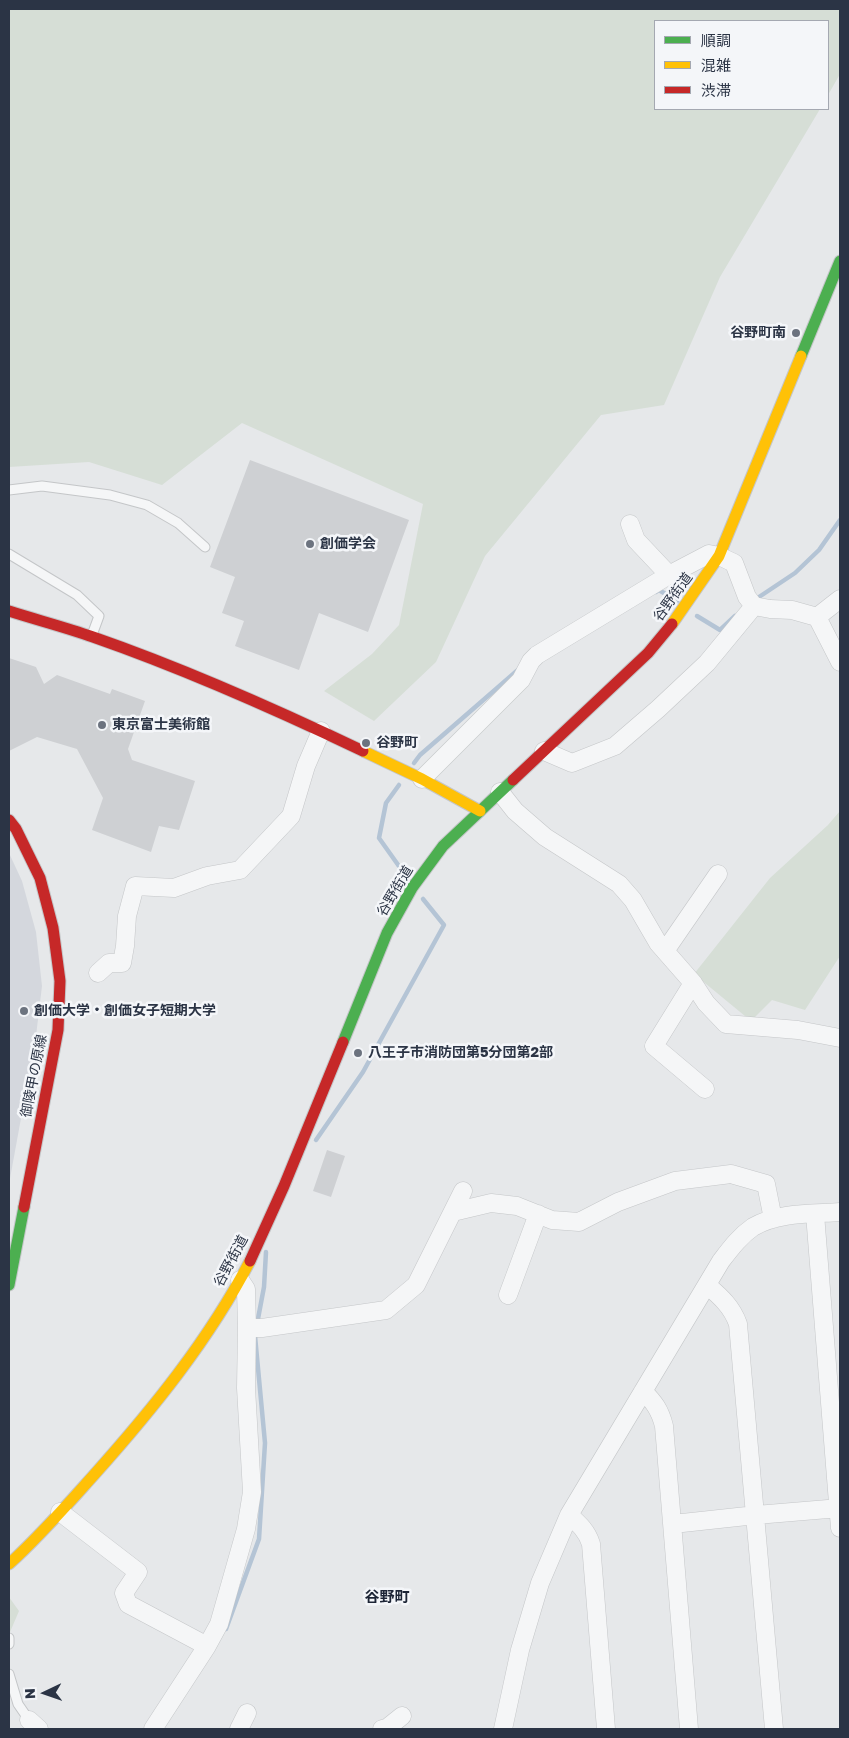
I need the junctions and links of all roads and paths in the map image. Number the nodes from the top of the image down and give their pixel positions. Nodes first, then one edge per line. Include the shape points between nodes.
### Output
1 (840, 260) edge
2 (9, 490) edge
3 (630, 524) dead end
4 (205, 547) dead end
5 (9, 554) edge
6 (719, 556) junction
7 (669, 575) junction
8 (840, 599) edge
9 (754, 606) junction
10 (9, 611) edge
11 (817, 617) junction
12 (91, 636) junction
13 (840, 662) edge
14 (321, 731) junction
15 (544, 751) junction
16 (422, 779) junction
17 (500, 792) junction
18 (480, 811) junction
19 (9, 820) edge
20 (718, 874) dead end
21 (665, 951) junction
22 (98, 973) dead end
23 (693, 983) junction
24 (840, 1038) edge
25 (705, 1089) dead end
26 (463, 1191) dead end
27 (452, 1212) junction
28 (840, 1212) edge
29 (538, 1214) junction
30 (815, 1214) junction
31 (774, 1219) junction
32 (240, 1280) junction
33 (9, 1285) edge
34 (707, 1285) junction
35 (508, 1295) dead end
36 (254, 1328) junction
37 (643, 1390) junction
38 (839, 1508) edge
39 (60, 1512) junction
40 (569, 1515) junction
41 (756, 1515) junction
42 (673, 1524) junction
43 (840, 1528) edge
44 (9, 1564) edge
45 (9, 1638) edge
46 (9, 1644) edge
47 (207, 1646) junction
48 (9, 1674) edge
49 (248, 1713) dead end
50 (402, 1716) dead end
51 (34, 1724) edge
52 (153, 1729) edge
53 (239, 1729) edge
54 (382, 1729) edge
55 (503, 1729) edge
56 (606, 1729) edge
57 (689, 1729) edge
58 (774, 1729) edge

1 - 6 main road, 谷野街道
2 - 4 lane via 42,486 138,502 178,523
3 - 7 street via 636,540
5 - 12 lane via 78,595 99,616
6 - 7 street via 709,554
6 - 9 street via 734,563 747,597
6 - 15 main road, 谷野街道 via 666,634
7 - 16 street via 537,655 521,680
8 - 11 street
9 - 11 street via 792,610
9 - 15 street via 707,663 615,746 572,763
10 - 12 main road
11 - 13 street
12 - 14 main road via 146,656
14 - 16 main road
14 - 22 street via 291,816 240,870 207,876 174,888 136,886 127,916 122,963 109,963
15 - 17 main road, 谷野街道
16 - 18 main road
17 - 18 main road, 谷野街道
17 - 21 street via 515,811 545,837 619,884
18 - 32 main road, 谷野街道 via 425,868 397,913 280,1197
19 - 33 main road, 御陵甲の原線 via 40,878 53,928 60,981 58,1030
20 - 21 street
21 - 23 street
23 - 24 street via 726,1024 798,1030
23 - 25 street via 654,1046
26 - 27 street
27 - 29 street via 491,1204 517,1206
27 - 36 street via 416,1285 386,1310
28 - 30 street
29 - 31 street via 552,1220 579,1222 618,1202 675,1181 731,1174 766,1184
29 - 35 street
30 - 31 street
30 - 38 street
31 - 34 street via 743,1235
32 - 36 street via 246,1289
32 - 39 main road, 谷野街道 via 181,1369
34 - 37 street
34 - 41 street via 728,1304 738,1324
36 - 47 street via 246,1388 252,1492 246,1529 219,1624
37 - 40 street
37 - 42 street via 656,1404 664,1426
38 - 41 street
38 - 43 street
39 - 44 main road, 谷野街道
39 - 47 street via 138,1572 124,1594 128,1604
40 - 55 street via 537,1592 520,1650
40 - 56 street via 580,1524 591,1544
41 - 42 street
41 - 58 street
42 - 57 street
45 - 46 lane
47 - 52 street
48 - 51 lane via 18,1704
49 - 53 street
50 - 54 street

